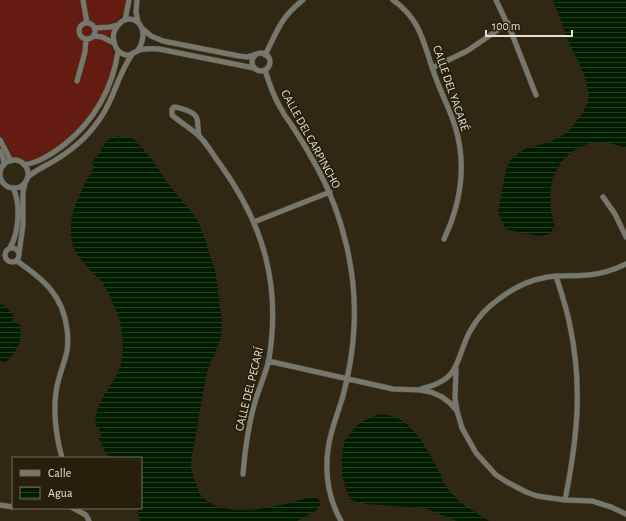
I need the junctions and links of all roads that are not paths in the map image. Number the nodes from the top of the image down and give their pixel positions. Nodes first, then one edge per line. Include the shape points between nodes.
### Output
1 (83, 0) edge
2 (129, 0) edge
3 (136, 0) edge
4 (303, 0) edge
5 (393, 0) edge
6 (496, 0) edge
7 (125, 20) junction
8 (138, 22) junction
9 (87, 23) junction
10 (508, 23) junction
11 (118, 25) junction
12 (95, 28) junction
13 (143, 29) junction
14 (94, 36) junction
15 (86, 39) junction
16 (114, 43) junction
17 (138, 50) junction
18 (118, 51) junction
19 (133, 53) junction
20 (258, 54) junction
21 (265, 55) junction
22 (254, 68) junction
23 (432, 68) junction
24 (265, 70) junction
25 (77, 81) dead end
26 (536, 96) dead end
27 (199, 136) junction
28 (0, 140) edge
29 (0, 151) edge
30 (11, 160) junction
31 (24, 164) junction
32 (4, 165) junction
33 (28, 176) junction
34 (25, 183) junction
35 (13, 188) junction
36 (330, 192) junction
37 (603, 197) dead end
38 (254, 222) junction
39 (626, 237) edge
40 (444, 239) dead end
41 (10, 248) junction
42 (19, 254) junction
43 (2, 257) edge
44 (17, 261) junction
45 (626, 264) edge
46 (556, 276) junction
47 (268, 361) junction
48 (456, 368) junction
49 (347, 378) junction
50 (420, 390) junction
51 (457, 412) junction
52 (62, 457) edge
53 (243, 474) dead end
54 (565, 500) junction
55 (0, 505) edge
56 (12, 507) edge
57 (75, 509) edge
58 (83, 509) edge
59 (626, 514) edge
60 (86, 515) junction
61 (89, 521) edge
62 (341, 521) edge

1 - 9 street
2 - 7 street
3 - 8 street
4 - 21 street via 280,23
5 - 23 street, CALLE DEL YACARÉ via 417,24
6 - 10 street
7 - 8 street via 134,19
7 - 11 street
8 - 13 street
9 - 12 street
9 - 15 street via 80,27 79,32
10 - 23 street via 467,51
10 - 26 street
11 - 12 street
11 - 16 street
12 - 14 street
13 - 17 street via 142,42
13 - 20 street via 163,42 239,56
14 - 15 street
14 - 16 street
15 - 25 street
16 - 18 street
17 - 19 street
17 - 22 street via 158,49
18 - 19 street via 126,55
18 - 31 street via 109,87 86,124 51,155 37,162
19 - 33 street via 126,62 109,105 96,124 80,142 58,159
20 - 21 street
20 - 22 street via 253,60
21 - 24 street via 270,62
22 - 24 street via 259,71
23 - 40 street, CALLE DEL YACARÉ via 456,128 461,158 461,188 452,222
24 - 36 street, CALLE DEL CARPINCHO via 280,108 307,149
27 - 27 street, CALLE DEL PECARÍ via 196,115 174,107 172,115
27 - 38 street, CALLE DEL PECARÍ via 226,173
28 - 30 street
29 - 32 street
30 - 31 street
30 - 32 street
31 - 33 street
32 - 35 street via 1,177 5,184
33 - 34 street
34 - 35 street
34 - 42 street
35 - 41 street via 17,202 17,217
36 - 38 street
36 - 49 street, CALLE DEL CARPINCHO via 344,238 352,279 354,326
37 - 39 street
38 - 47 street, CALLE DEL PECARÍ via 265,253 270,281 273,315
41 - 42 street via 16,249
41 - 43 street
42 - 44 street
43 - 44 street via 7,261
44 - 52 street via 51,289 65,318 68,345 58,380 54,408
45 - 46 street via 614,270 588,276
46 - 48 street via 518,286 498,299 477,320
46 - 54 street via 570,324 578,379 578,419
47 - 49 street
47 - 53 street, CALLE DEL PECARÍ via 250,419
48 - 50 street via 446,379
48 - 51 street
49 - 50 street via 393,389
49 - 62 street, CALLE DEL CARPINCHO via 330,438 326,464 332,504
50 - 51 street via 442,397
51 - 54 street via 476,453 496,475 526,492 548,499
54 - 59 street via 592,501 611,506
55 - 56 street
57 - 60 street
58 - 60 street
60 - 61 street

